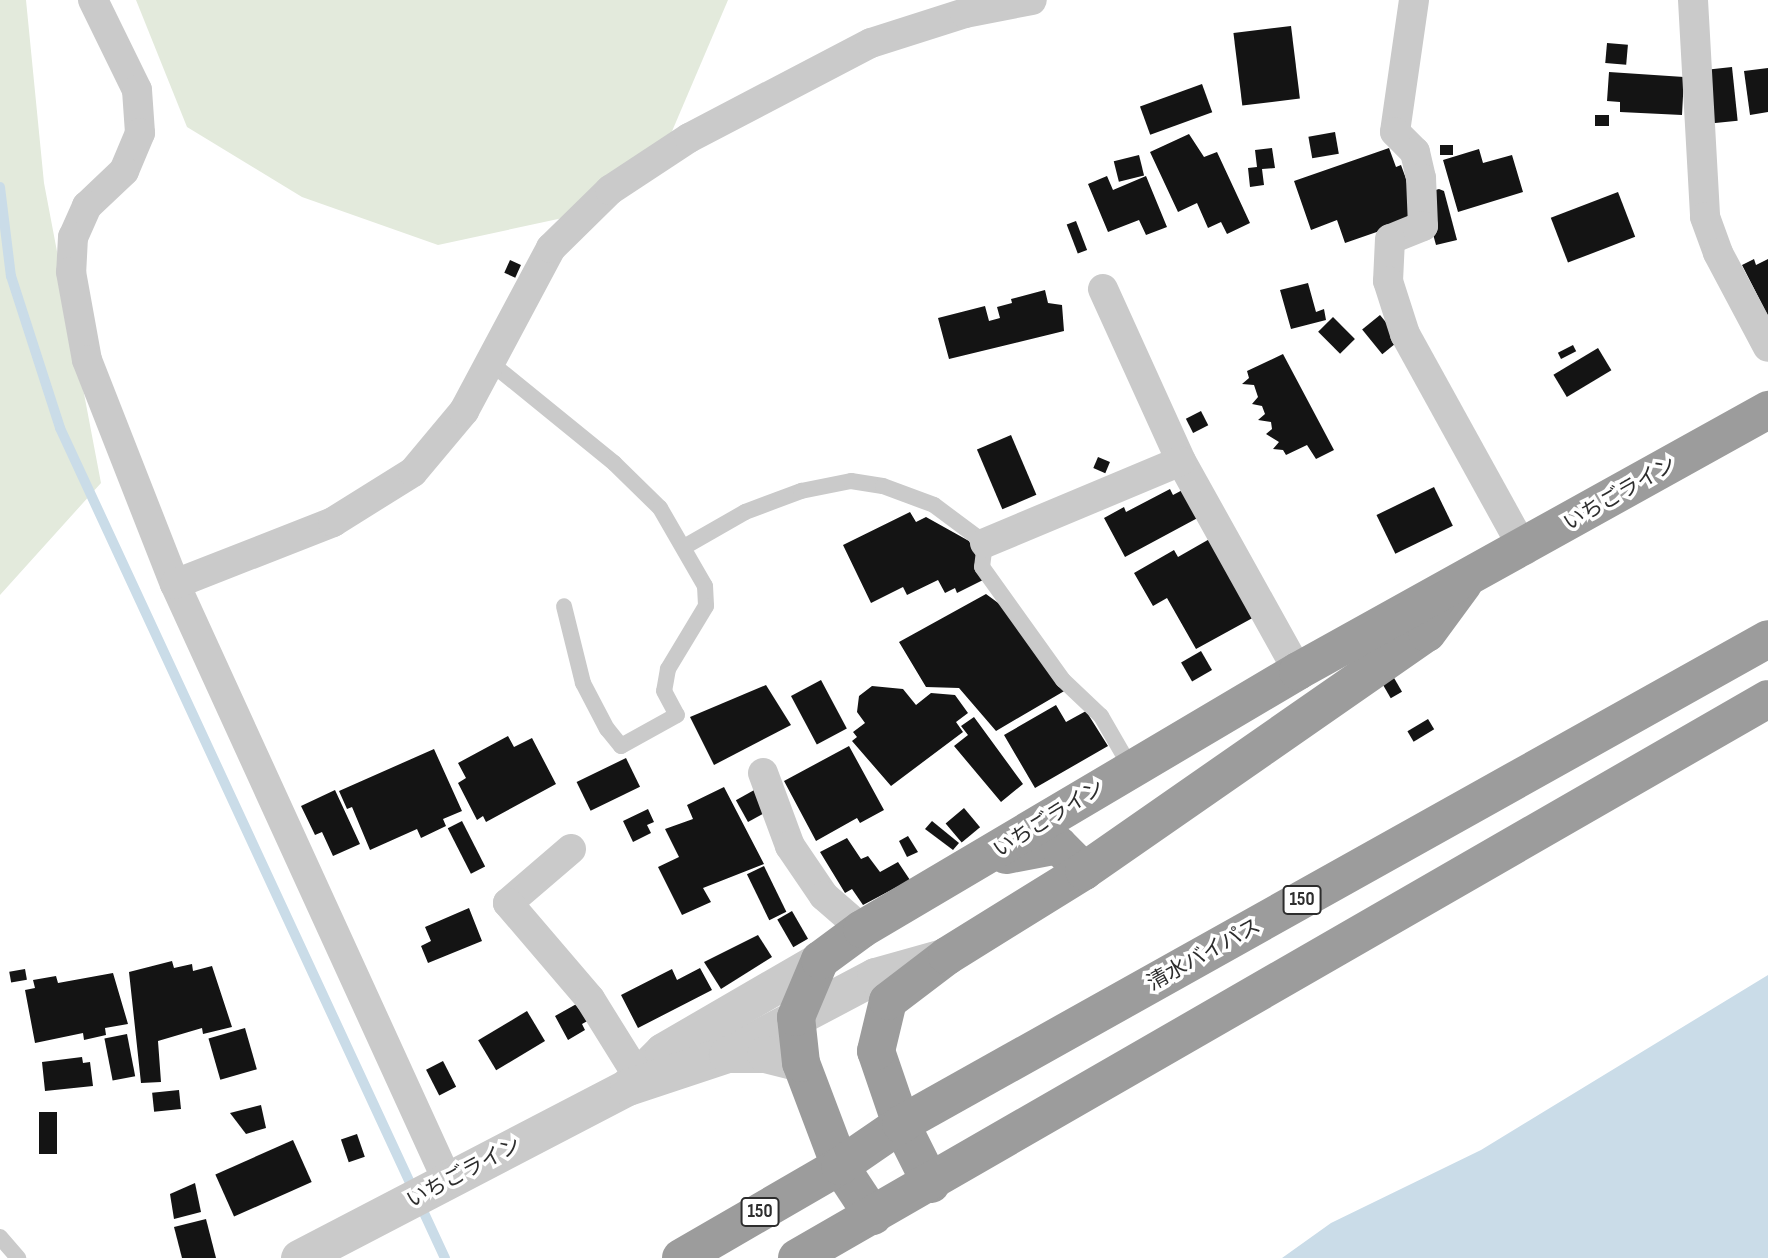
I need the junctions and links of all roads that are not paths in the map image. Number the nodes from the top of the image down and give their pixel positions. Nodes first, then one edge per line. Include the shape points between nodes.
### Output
1 (93, 0) edge
2 (1032, 0) edge
3 (1414, 0) edge
4 (1693, 0) edge
5 (1103, 289) dead end
6 (1768, 347) edge
7 (492, 363) junction
8 (1768, 410) edge
9 (1181, 461) junction
10 (985, 543) junction
11 (684, 547) junction
12 (1524, 550) junction
13 (1470, 574) junction
14 (175, 584) junction
15 (564, 606) dead end
16 (1768, 639) edge
17 (1298, 671) junction
18 (1768, 699) edge
19 (1131, 768) junction
20 (763, 773) dead end
21 (571, 849) dead end
22 (984, 860) junction
23 (1084, 871) junction
24 (862, 929) junction
25 (947, 956) junction
26 (820, 960) junction
27 (796, 1017) junction
28 (727, 1054) junction
29 (801, 1063) junction
30 (633, 1082) junction
31 (901, 1124) junction
32 (839, 1166) junction
33 (448, 1182) junction
34 (931, 1184) junction
35 (873, 1216) junction
36 (0, 1237) edge
37 (18, 1258) edge
38 (299, 1258) edge
39 (681, 1258) edge
40 (797, 1258) edge

1 - 14 street via 137,90 140,133 124,171 87,206 73,237 71,272 87,360
2 - 7 street via 965,13 871,43 689,138 610,190 551,248
3 - 12 street via 1395,132 1415,152 1423,226 1391,239 1388,281 1405,334
4 - 6 street via 1705,217 1718,253
5 - 9 street
7 - 11 lane via 614,463 660,508
7 - 14 street via 464,411 413,472 333,522
8 - 12 highway, いちごライン
9 - 10 street
9 - 17 street
10 - 11 lane via 934,505 883,486 851,481 801,491 745,512
10 - 19 lane via 982,567 1063,680 1101,716
11 - 15 lane via 705,586 706,606 668,669 664,691 677,715 621,746 583,683
12 - 13 highway, いちごライン
13 - 17 highway, いちごライン
13 - 23 highway, いちごライン via 1427,633
14 - 33 street
16 - 31 highway, 清水バイパス / 150
17 - 19 highway, いちごライン
18 - 34 highway
19 - 22 highway, いちごライン
20 - 24 street via 790,846 824,896
21 - 30 street via 508,903 590,999
22 - 23 highway via 1058,845
22 - 24 highway, いちごライン
23 - 25 highway, いちごライン
24 - 26 highway, いちごライン
25 - 27 street via 875,976
25 - 31 highway, いちごライン via 888,1000 876,1051
26 - 27 highway
26 - 30 street via 663,1051
27 - 28 street
27 - 29 highway
28 - 29 street via 765,1054
28 - 30 street
29 - 32 highway
30 - 33 street, いちごライン
31 - 32 highway, 清水バイパス / 150
31 - 34 highway, いちごライン
32 - 35 highway
32 - 39 highway, 清水バイパス / 150
33 - 38 street, いちごライン
34 - 35 highway
35 - 40 highway
36 - 37 lane

